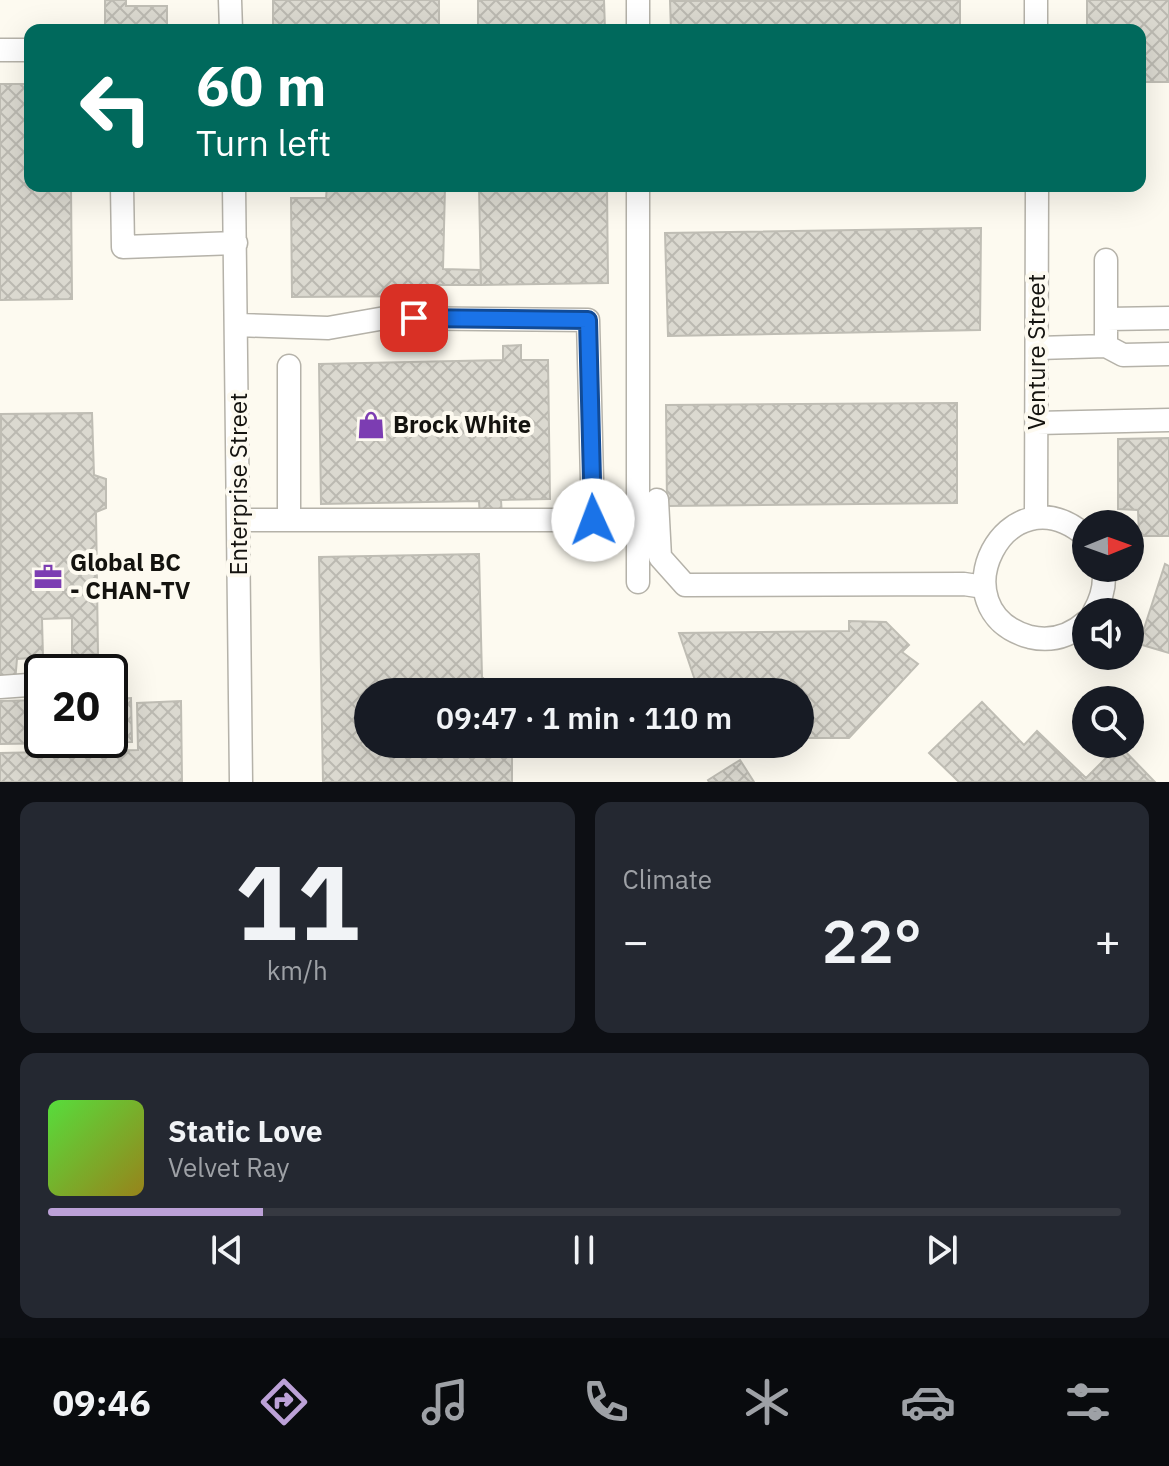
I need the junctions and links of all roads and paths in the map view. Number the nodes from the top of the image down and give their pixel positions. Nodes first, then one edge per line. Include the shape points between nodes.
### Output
1 (230, 0) edge
2 (638, 0) edge
3 (1036, 0) edge
4 (231, 24) edge
5 (638, 24) edge
6 (1036, 24) edge
7 (0, 50) edge
8 (24, 50) edge
9 (122, 192) edge
10 (234, 192) edge
11 (638, 192) edge
12 (1037, 192) edge
13 (236, 243) junction
14 (1106, 260) dead end
15 (1169, 318) edge
16 (1107, 319) junction
17 (237, 325) junction
18 (1106, 346) junction
19 (1038, 348) junction
20 (1169, 354) edge
21 (289, 366) dead end
22 (1169, 420) edge
23 (1037, 423) junction
24 (657, 500) dead end
25 (1036, 518) junction
26 (239, 520) junction
27 (289, 520) junction
28 (1072, 525) edge
29 (638, 582) dead end
30 (984, 587) junction
31 (1072, 632) edge
32 (24, 685) edge
33 (0, 687) edge
34 (241, 782) edge

1 - 4 street
2 - 5 street
3 - 6 street
7 - 8 street
9 - 13 street via 123,247
10 - 13 street, Enterprise Street
11 - 29 street
12 - 19 street, Venture Street
13 - 17 street, Enterprise Street
14 - 16 street
15 - 16 street
16 - 18 street
17 - 26 street, Enterprise Street
17 - 27 street via 328,328 385,318 588,320 593,520
18 - 19 street
18 - 20 street via 1123,355
19 - 23 street, Venture Street
21 - 27 street
22 - 23 street
23 - 25 street, Venture Street
24 - 30 street via 660,557 685,585
25 - 28 street
25 - 30 street via 1002,535 991,550
26 - 27 street
26 - 34 street, Enterprise Street
30 - 31 street via 990,606 1019,634 1039,639
32 - 33 street

